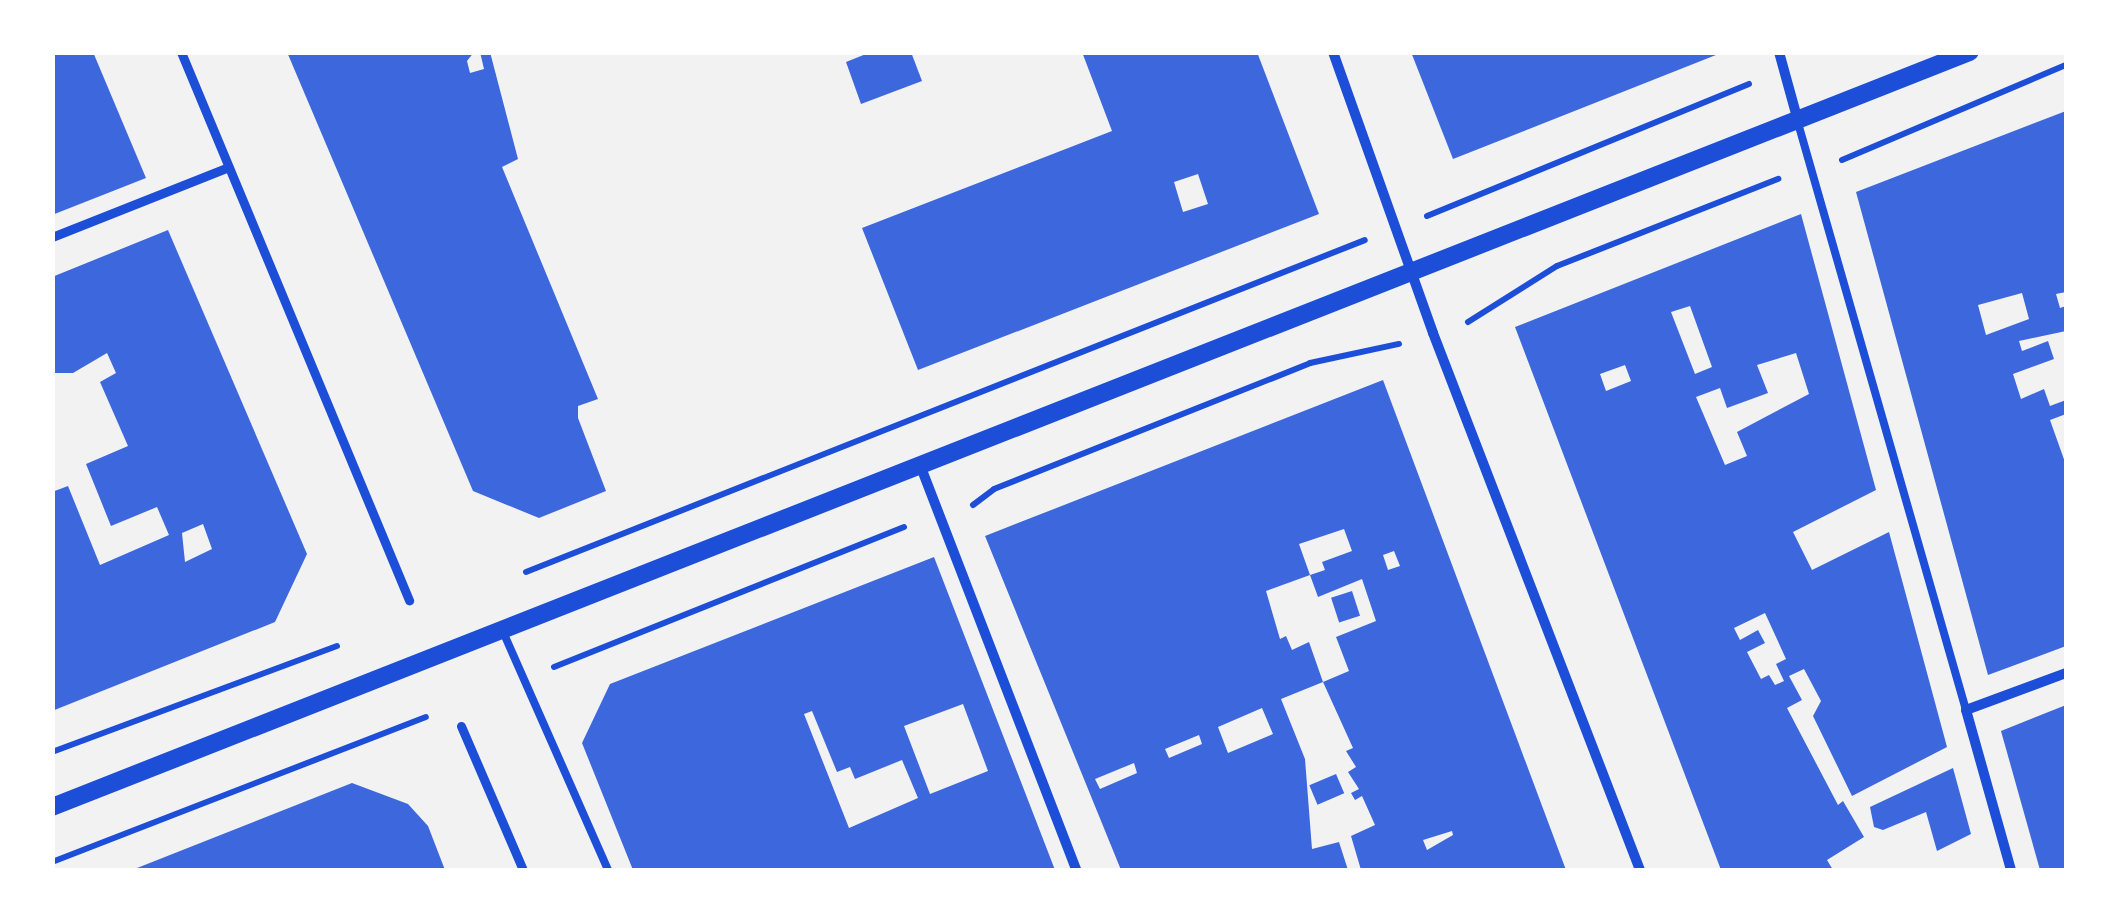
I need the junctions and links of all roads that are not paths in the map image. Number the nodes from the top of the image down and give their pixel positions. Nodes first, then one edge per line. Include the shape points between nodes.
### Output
1 (181, 52) edge
2 (1333, 52) edge
3 (1779, 52) edge
4 (1970, 52) edge
5 (1798, 121) junction
6 (229, 167) junction
7 (52, 237) edge
8 (1412, 273) junction
9 (922, 470) junction
10 (409, 600) dead end
11 (504, 634) junction
12 (2066, 674) edge
13 (1966, 710) junction
14 (460, 726) dead end
15 (52, 807) edge
16 (524, 870) edge
17 (608, 870) edge
18 (1076, 870) edge
19 (1640, 870) edge
20 (2011, 870) edge

1 - 6 street
2 - 8 street
3 - 5 street
4 - 5 street
5 - 8 street
5 - 13 lane
6 - 7 street
6 - 10 street
8 - 9 street
8 - 19 street
9 - 11 street
9 - 18 street
11 - 15 street
11 - 17 lane
12 - 13 street
13 - 20 street
14 - 16 street

